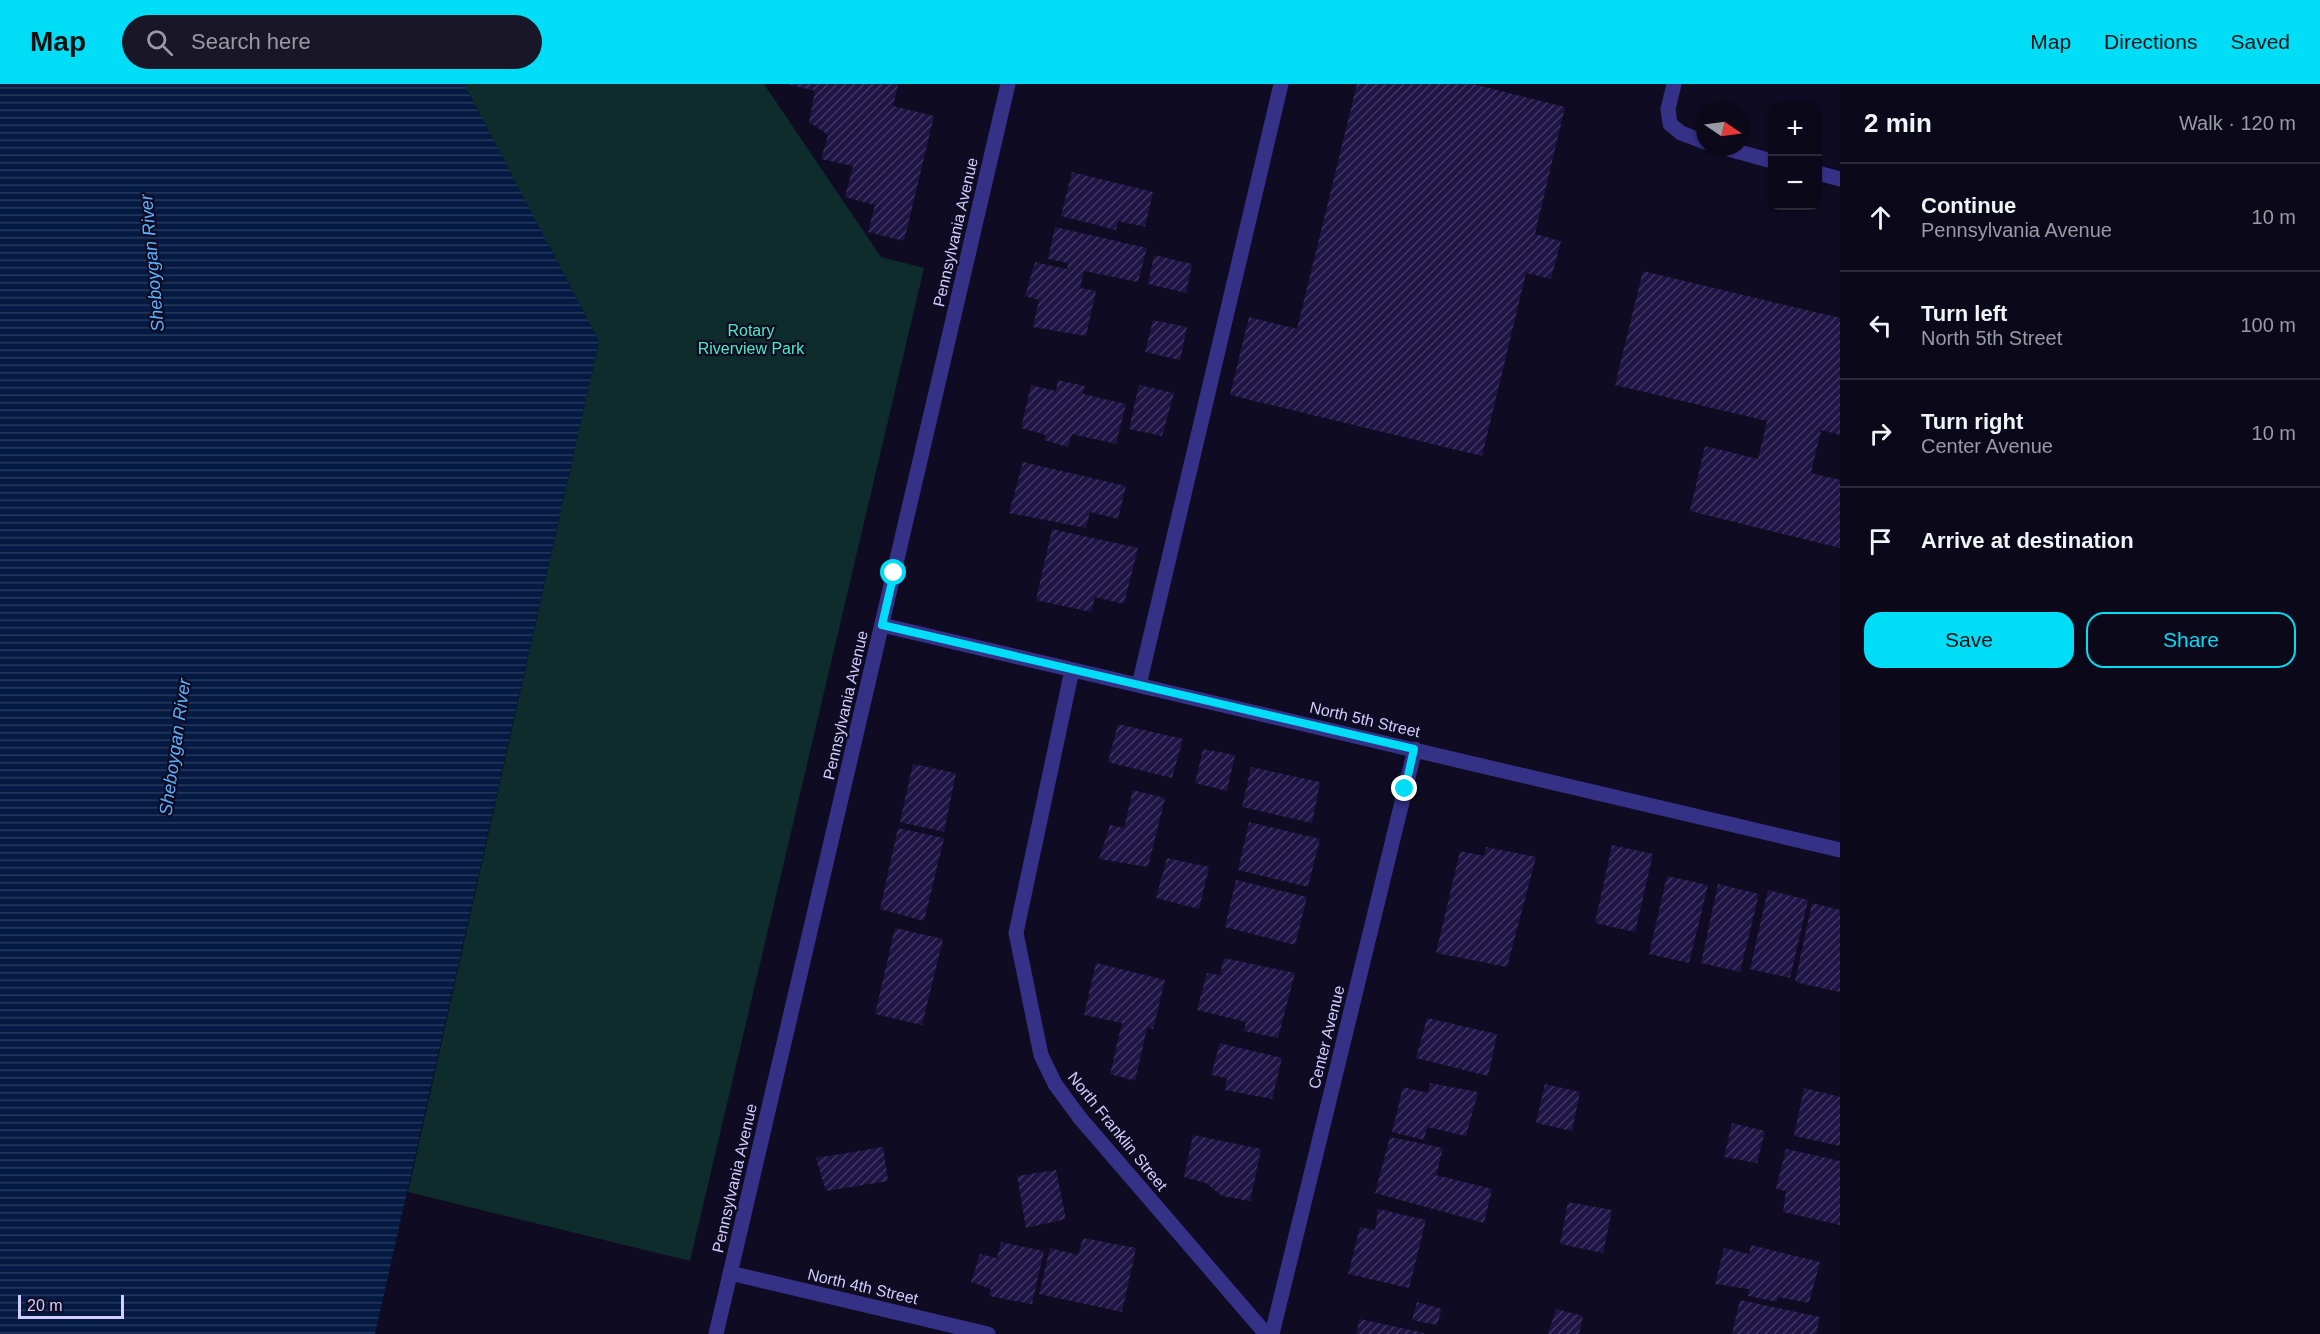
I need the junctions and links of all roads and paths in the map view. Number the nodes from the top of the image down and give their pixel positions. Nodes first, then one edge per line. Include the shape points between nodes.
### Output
1 (1008, 84) edge
2 (1281, 84) edge
3 (1674, 84) edge
4 (1696, 139) edge
5 (1750, 155) edge
6 (1768, 160) edge
7 (1822, 174) edge
8 (1840, 179) edge
9 (882, 625) junction
10 (1072, 670) junction
11 (1139, 685) junction
12 (1414, 749) junction
13 (1840, 850) edge
14 (730, 1273) junction
15 (716, 1334) edge
16 (988, 1334) edge
17 (1266, 1334) edge
18 (1272, 1334) edge

1 - 9 street, Pennsylvania Avenue
2 - 11 street
3 - 4 street via 1668,117 1672,127
5 - 6 street
7 - 8 street
9 - 10 street, North 5th Street
9 - 14 street, Pennsylvania Avenue
10 - 11 street, North 5th Street
10 - 17 street, North Franklin Street via 1016,933 1041,1055 1076,1113
11 - 12 street, North 5th Street
12 - 13 street, North 5th Street
12 - 18 street, Center Avenue
14 - 15 street, Pennsylvania Avenue
14 - 16 street, North 4th Street

